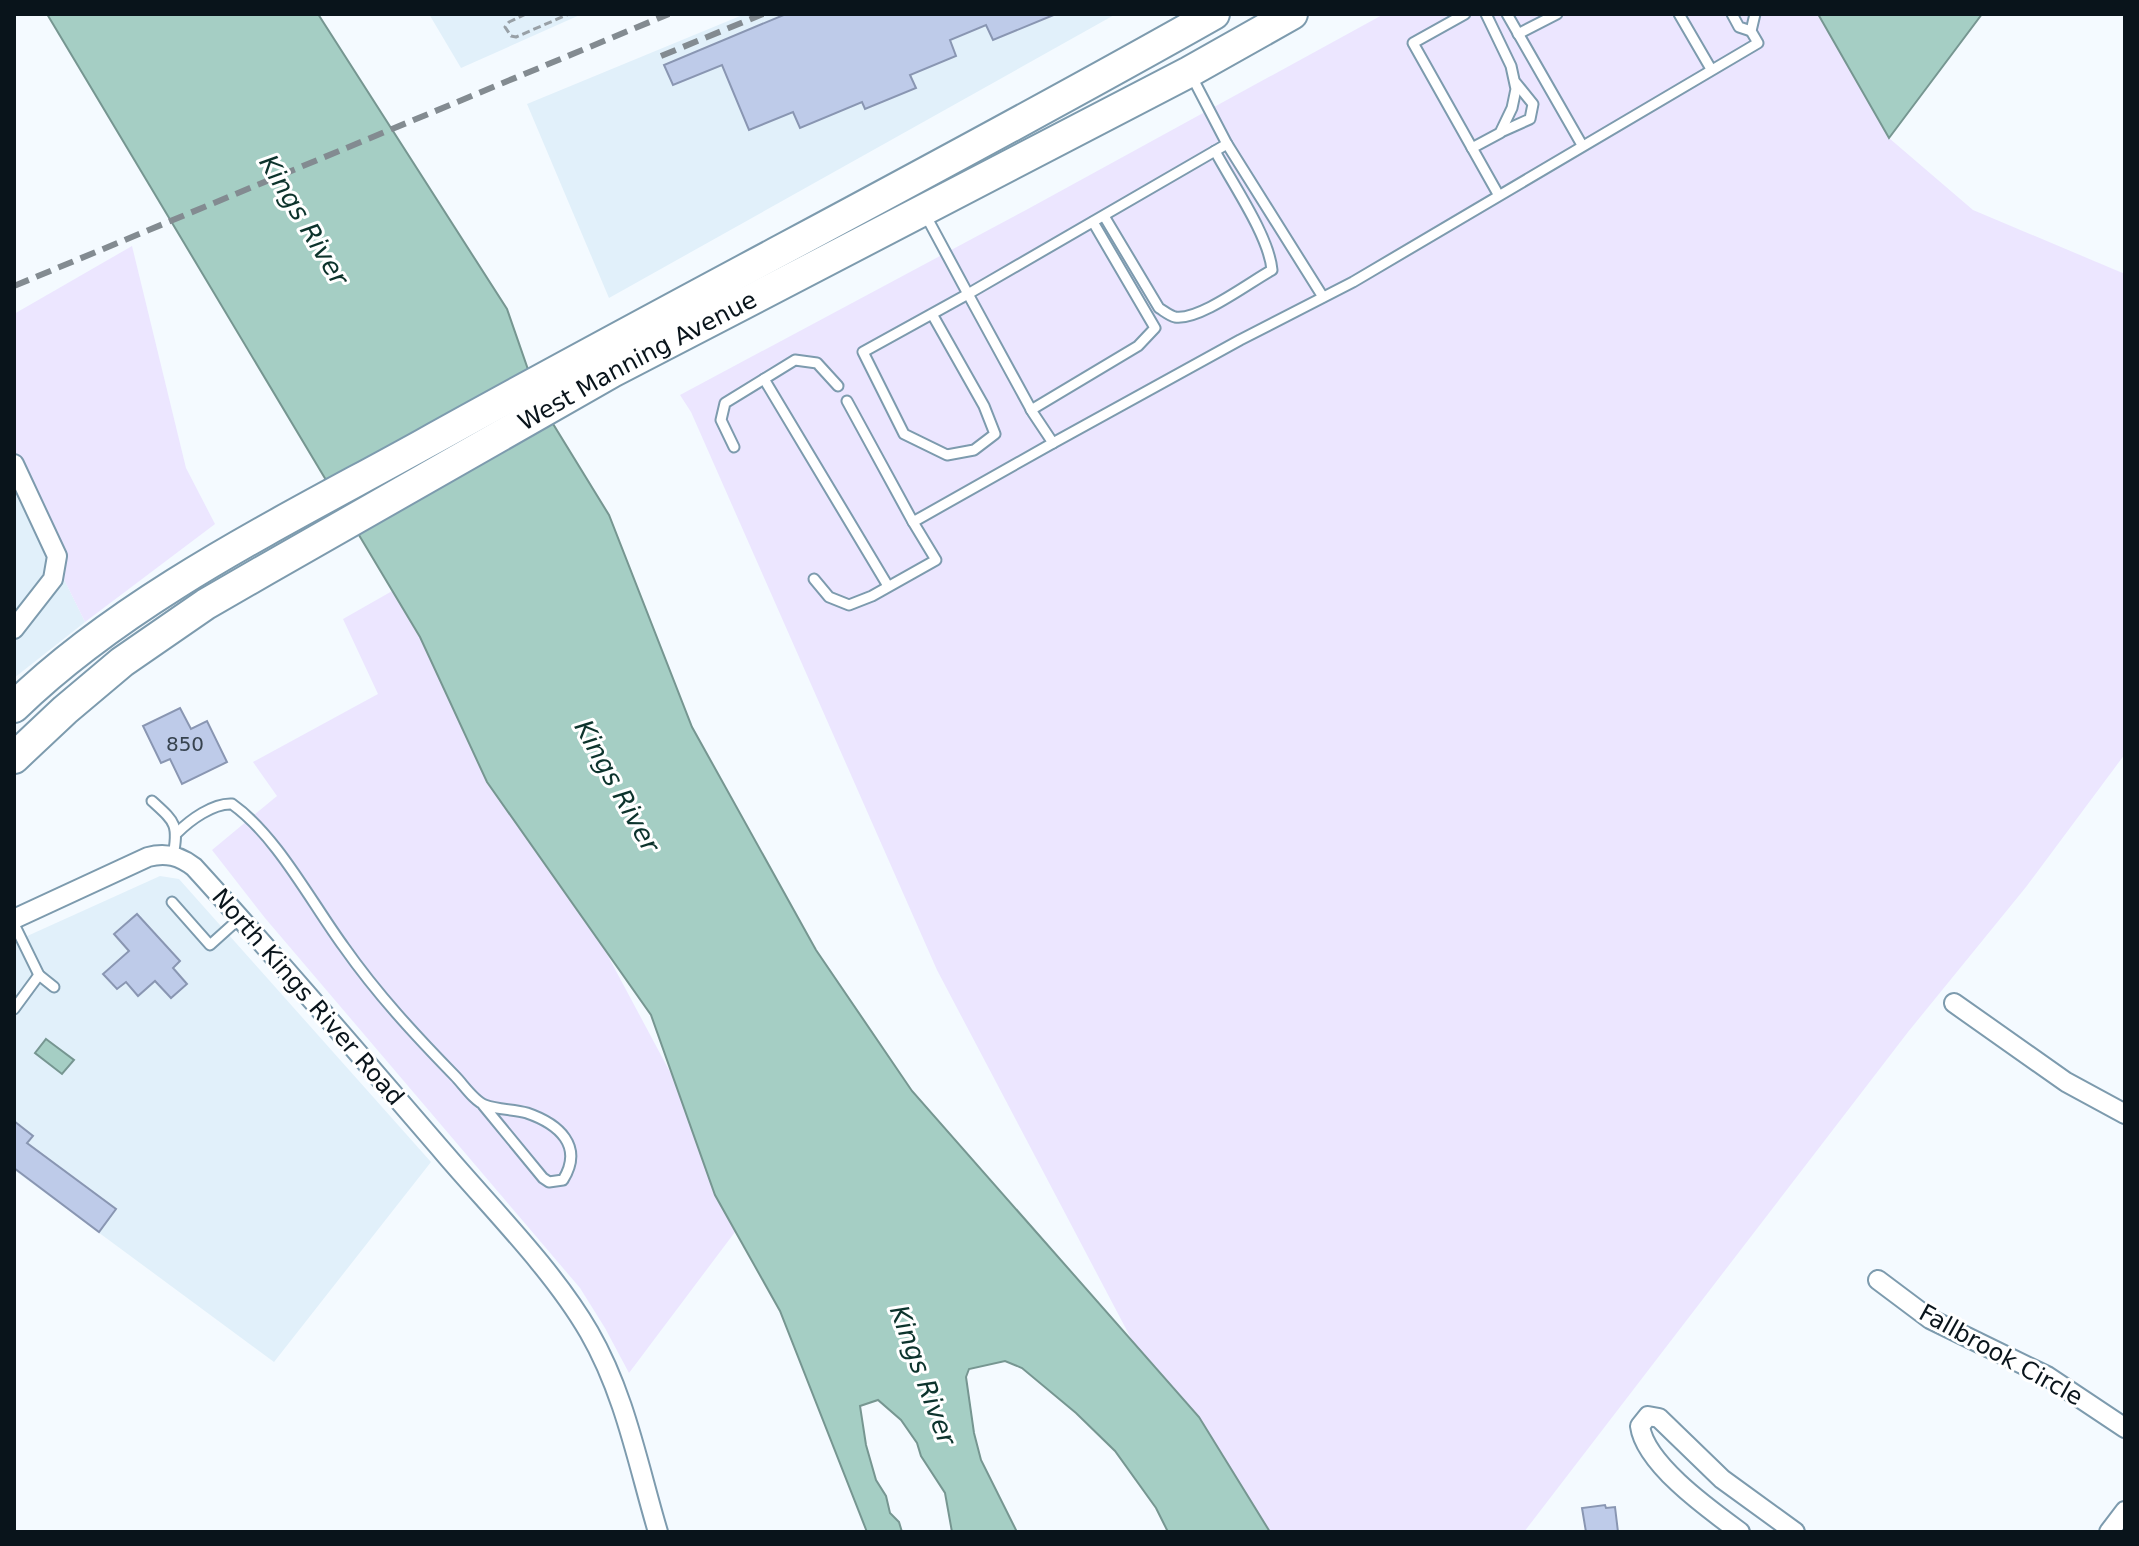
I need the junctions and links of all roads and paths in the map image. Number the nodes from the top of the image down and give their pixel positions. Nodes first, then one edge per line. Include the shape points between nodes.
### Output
1 (526, 14) edge
2 (569, 14) edge
3 (1214, 14) edge
4 (1292, 14) edge
5 (1465, 14) edge
6 (1486, 14) edge
7 (1507, 14) edge
8 (1557, 14) edge
9 (1679, 14) edge
10 (1732, 14) edge
11 (1755, 14) edge
12 (1751, 31) junction
13 (1518, 34) junction
14 (1711, 69) junction
15 (1189, 72) junction
16 (1514, 81) junction
17 (1500, 133) junction
18 (1227, 144) junction
19 (1582, 145) junction
20 (1472, 148) junction
21 (1215, 151) junction
22 (1498, 194) junction
23 (924, 210) junction
24 (1104, 216) junction
25 (1093, 222) junction
26 (968, 294) junction
27 (1323, 297) junction
28 (932, 314) junction
29 (604, 360) junction
30 (764, 379) junction
31 (838, 386) dead end
32 (847, 401) dead end
33 (1031, 410) junction
34 (1053, 443) junction
35 (734, 447) dead end
36 (14, 464) edge
37 (913, 522) junction
38 (814, 579) dead end
39 (888, 586) junction
40 (14, 629) edge
41 (14, 707) edge
42 (14, 758) edge
43 (152, 801) dead end
44 (177, 833) junction
45 (173, 856) junction
46 (172, 902) dead end
47 (240, 918) junction
48 (14, 922) edge
49 (39, 975) junction
50 (54, 987) dead end
51 (1954, 1003) dead end
52 (14, 1009) edge
53 (483, 1105) junction
54 (2125, 1114) edge
55 (1878, 1280) dead end
56 (2125, 1428) edge
57 (2125, 1511) edge
58 (658, 1532) edge
59 (1740, 1532) edge
60 (1795, 1532) edge
61 (2109, 1532) edge

1 - 2 path via 509,22 507,33 516,37
3 - 29 main road, West Manning Avenue
4 - 15 main road, West Manning Avenue
5 - 20 lane via 1413,43
6 - 16 lane
7 - 13 lane
8 - 13 lane
9 - 14 lane
10 - 12 lane via 1739,27
11 - 12 lane
12 - 14 lane via 1758,43
13 - 19 lane
14 - 19 lane
15 - 18 lane
15 - 23 main road, West Manning Avenue
16 - 17 lane via 1512,108
16 - 17 lane via 1533,104 1530,119
17 - 20 lane
18 - 21 lane
18 - 27 lane
19 - 22 lane
20 - 22 lane
21 - 24 lane
21 - 24 lane via 1260,233 1272,270 1203,310 1173,317 1159,308
22 - 27 lane
23 - 26 lane
23 - 29 main road, West Manning Avenue
24 - 25 lane
25 - 26 lane
25 - 33 lane via 1155,328 1138,346
26 - 28 lane
26 - 33 lane
27 - 34 lane
28 - 28 lane via 995,434 974,450 947,455 904,434 863,352
29 - 41 main road, West Manning Avenue via 250,541 100,636
29 - 42 main road, West Manning Avenue via 206,604 122,662
30 - 31 lane via 795,360 817,363
30 - 35 lane via 725,403 721,420
30 - 39 lane
32 - 37 lane
33 - 34 lane
34 - 37 lane
36 - 40 street via 57,556 53,579
37 - 39 lane via 936,560
38 - 39 lane via 829,597 849,605
43 - 44 lane via 174,821
44 - 45 lane
44 - 53 lane via 219,806 239,809 275,848 393,1011
45 - 47 street, North Kings River Road via 194,867
45 - 48 street via 148,857
46 - 47 lane via 210,945
47 - 58 street, North Kings River Road via 567,1299 619,1399
48 - 49 lane
49 - 50 lane
49 - 52 lane
51 - 54 street via 2066,1082
53 - 53 lane via 543,1178 563,1180 571,1161 566,1138 548,1122 526,1113
55 - 56 street, Fallbrook Circle via 1930,1319 2047,1376
57 - 61 street
59 - 60 street via 1688,1490 1645,1444 1640,1426 1648,1416 1659,1418 1722,1479

